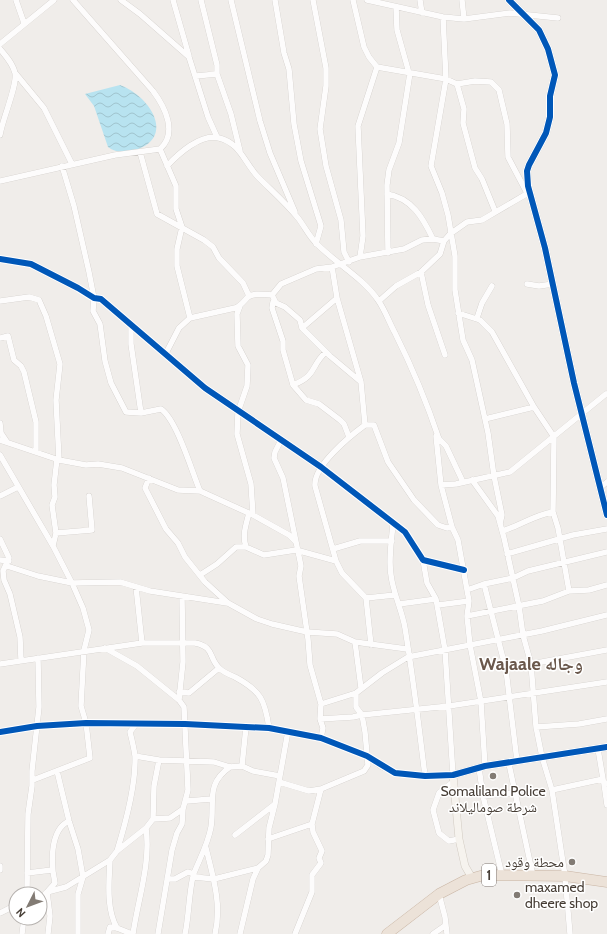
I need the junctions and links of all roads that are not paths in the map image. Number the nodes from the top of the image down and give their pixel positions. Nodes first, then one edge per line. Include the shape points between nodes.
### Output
1 (16, 0) edge
2 (54, 0) edge
3 (72, 0) edge
4 (121, 0) edge
5 (173, 0) edge
6 (201, 0) edge
7 (231, 0) edge
8 (275, 0) edge
9 (312, 0) edge
10 (353, 0) edge
11 (367, 0) edge
12 (420, 0) edge
13 (462, 0) edge
14 (509, 0) edge
15 (386, 3) edge
16 (396, 7) junction
17 (422, 13) junction
18 (521, 13) junction
19 (443, 17) junction
20 (558, 18) dead end
21 (464, 19) junction
22 (24, 23) junction
23 (0, 44) edge
24 (0, 49) edge
25 (189, 57) junction
26 (377, 67) junction
27 (410, 73) junction
28 (16, 74) junction
29 (217, 74) junction
30 (196, 76) junction
31 (446, 79) junction
32 (457, 84) junction
33 (0, 135) edge
34 (217, 137) junction
35 (160, 149) junction
36 (240, 151) junction
37 (140, 152) junction
38 (72, 164) junction
39 (62, 166) junction
40 (168, 166) junction
41 (0, 181) edge
42 (529, 192) junction
43 (387, 194) junction
44 (495, 211) junction
45 (298, 219) junction
46 (182, 227) junction
47 (450, 234) junction
48 (433, 238) junction
49 (444, 241) junction
50 (316, 244) junction
51 (388, 253) junction
52 (360, 257) junction
53 (0, 259) edge
54 (349, 262) junction
55 (339, 263) junction
56 (332, 267) junction
57 (421, 272) junction
58 (527, 284) dead end
59 (553, 284) junction
60 (492, 286) dead end
61 (272, 295) junction
62 (249, 296) junction
63 (94, 298) junction
64 (337, 298) junction
65 (0, 301) edge
66 (379, 301) junction
67 (276, 303) junction
68 (240, 306) junction
69 (458, 313) junction
70 (190, 318) junction
71 (477, 318) junction
72 (131, 326) junction
73 (302, 328) junction
74 (0, 338) edge
75 (326, 352) junction
76 (165, 355) junction
77 (444, 355) dead end
78 (361, 382) junction
79 (293, 385) junction
80 (606, 394) edge
81 (534, 407) junction
82 (238, 412) junction
83 (142, 413) junction
84 (582, 415) junction
85 (485, 419) junction
86 (0, 423) edge
87 (365, 425) junction
88 (436, 428) junction
89 (349, 437) junction
90 (554, 437) junction
91 (0, 440) edge
92 (281, 440) junction
93 (7, 442) junction
94 (36, 452) junction
95 (0, 455) edge
96 (58, 459) junction
97 (321, 467) junction
98 (494, 476) junction
99 (149, 478) junction
100 (472, 480) junction
101 (463, 482) junction
102 (604, 484) edge
103 (441, 485) junction
104 (18, 487) junction
105 (200, 491) junction
106 (0, 496) edge
107 (89, 496) dead end
108 (553, 512) junction
109 (251, 514) junction
110 (607, 515) edge
111 (393, 523) junction
112 (500, 524) junction
113 (452, 528) junction
114 (607, 529) edge
115 (502, 531) junction
116 (56, 533) junction
117 (559, 538) junction
118 (0, 539) edge
119 (295, 541) junction
120 (392, 541) junction
121 (53, 546) junction
122 (246, 547) junction
123 (333, 549) junction
124 (296, 550) junction
125 (607, 552) edge
126 (507, 554) junction
127 (0, 560) edge
128 (423, 560) junction
129 (336, 561) junction
130 (8, 564) junction
131 (564, 564) junction
132 (464, 570) junction
133 (200, 575) junction
134 (513, 578) junction
135 (2, 581) edge
136 (72, 583) junction
137 (484, 584) junction
138 (607, 585) edge
139 (136, 587) junction
140 (467, 590) junction
141 (569, 591) junction
142 (395, 595) junction
143 (182, 596) junction
144 (366, 598) junction
145 (469, 601) junction
146 (437, 602) junction
147 (228, 603) junction
148 (399, 604) junction
149 (519, 606) junction
150 (491, 610) junction
151 (607, 615) edge
152 (467, 616) junction
153 (307, 632) junction
154 (523, 635) junction
155 (497, 640) junction
156 (355, 642) junction
157 (142, 644) junction
158 (183, 645) junction
159 (371, 645) junction
160 (470, 645) junction
161 (105, 648) junction
162 (407, 649) junction
163 (84, 650) junction
164 (445, 650) junction
165 (607, 650) edge
166 (408, 657) junction
167 (38, 658) junction
168 (21, 660) junction
169 (0, 664) edge
170 (531, 664) junction
171 (219, 668) junction
172 (607, 682) edge
173 (361, 688) junction
174 (179, 692) junction
175 (356, 693) junction
176 (534, 694) junction
177 (509, 698) junction
178 (179, 700) junction
179 (481, 702) junction
180 (321, 704) junction
181 (449, 706) junction
182 (418, 710) junction
183 (362, 715) junction
184 (320, 719) junction
185 (607, 719) edge
186 (86, 723) junction
187 (136, 724) junction
188 (185, 724) junction
189 (37, 726) junction
190 (246, 726) junction
191 (536, 727) junction
192 (269, 728) junction
193 (288, 731) junction
194 (0, 732) edge
195 (321, 738) junction
196 (607, 747) edge
197 (598, 749) junction
198 (135, 756) junction
199 (366, 756) junction
200 (542, 757) junction
201 (159, 760) junction
202 (186, 760) junction
203 (517, 761) junction
204 (509, 764) junction
205 (242, 766) junction
206 (230, 767) junction
207 (482, 767) junction
208 (57, 771) junction
209 (424, 776) junction
210 (280, 779) junction
211 (453, 779) junction
212 (33, 780) junction
213 (605, 782) edge
214 (321, 789) junction
215 (552, 790) junction
216 (514, 793) junction
217 (483, 796) junction
218 (211, 799) junction
219 (187, 801) junction
220 (275, 804) junction
221 (607, 805) edge
222 (183, 809) junction
223 (153, 819) junction
224 (69, 821) junction
225 (312, 824) junction
226 (146, 828) junction
227 (235, 834) dead end
228 (268, 839) junction
229 (459, 839) junction
230 (206, 846) junction
231 (117, 851) junction
232 (110, 860) junction
233 (0, 866) edge
234 (258, 868) junction
235 (0, 870) edge
236 (52, 870) junction
237 (27, 873) junction
238 (194, 875) junction
239 (502, 875) junction
240 (533, 876) junction
241 (565, 876) junction
242 (83, 877) junction
243 (472, 878) junction
244 (167, 879) junction
245 (214, 879) junction
246 (607, 882) edge
247 (27, 886) edge
248 (48, 891) edge
249 (48, 892) edge
250 (439, 894) junction
251 (48, 900) edge
252 (446, 925) junction
253 (117, 928) junction
254 (48, 934) edge
255 (78, 934) edge
256 (108, 934) edge
257 (132, 934) edge
258 (158, 934) edge
259 (185, 934) edge
260 (214, 934) edge
261 (240, 934) edge
262 (295, 934) edge
263 (388, 934) edge
264 (433, 934) edge
265 (447, 934) edge
266 (570, 934) edge

1 - 22 street
2 - 22 street
3 - 35 street via 158,98 170,128 168,140
4 - 25 street
5 - 25 street
6 - 29 street
7 - 45 street via 260,121 270,153
8 - 50 street via 289,69 294,124 301,161 321,226
9 - 54 street via 326,68 320,128 326,166 341,220 344,252
10 - 26 street via 364,47
11 - 15 street
12 - 17 street
13 - 21 street
14 - 18 street
15 - 16 street
16 - 17 street
16 - 27 street via 398,30
17 - 19 street
18 - 20 street
18 - 21 street
18 - 42 street via 539,30 548,49 555,75 546,133 527,171
19 - 21 street
19 - 31 street
22 - 23 street
24 - 28 street
25 - 30 street
26 - 27 street
26 - 52 street via 358,126 363,236
27 - 31 street
27 - 43 street via 399,143 388,178
28 - 33 street via 15,86
28 - 38 street via 44,108
29 - 30 street
29 - 36 street
30 - 34 street
31 - 32 street
31 - 47 street via 431,166 442,193
32 - 42 street via 491,82 499,90 507,124 508,157
32 - 44 street via 464,109 463,123 475,168
34 - 36 street via 230,142
34 - 40 street via 201,140
35 - 37 street
35 - 40 street
36 - 45 street via 258,177 277,193
37 - 38 street
37 - 46 street via 157,214
38 - 39 street
39 - 41 street
39 - 63 street via 74,206
40 - 46 street via 176,186 176,208
42 - 44 street
42 - 59 street
43 - 48 street via 411,204
43 - 51 street
44 - 47 street via 482,220 467,222
45 - 50 street
46 - 62 street via 213,247 219,258 243,283
46 - 70 street via 176,266
47 - 49 street
47 - 69 street via 455,256
48 - 49 street
48 - 51 street
49 - 57 street via 440,254
50 - 55 street
51 - 52 street
52 - 54 street
53 - 63 street via 31,264
54 - 55 street
55 - 56 street
55 - 66 street
56 - 61 street via 298,275 281,284
56 - 64 street
57 - 66 street via 396,286
57 - 77 street via 428,305
58 - 59 street
59 - 84 street
60 - 71 street
61 - 62 street
61 - 67 street
62 - 68 street
63 - 72 street via 101,299
63 - 83 street via 93,311 100,324 111,383 126,412
64 - 73 street
64 - 78 street
65 - 96 street via 28,297 39,300 46,316 60,364 56,400
66 - 88 street
67 - 73 street via 300,320
67 - 79 street via 273,302 272,308 284,341 283,350
68 - 70 street
68 - 82 street via 237,314 238,346 248,366 247,386
69 - 71 street
69 - 85 street
70 - 76 street via 179,328
71 - 81 street via 497,337
72 - 76 street
72 - 83 street via 131,344
73 - 75 street
74 - 94 street via 8,336 14,360 24,372 36,422
75 - 78 street
75 - 79 street via 318,358 316,366 306,380
76 - 82 street
78 - 87 street
79 - 89 street via 306,400 319,404 340,420
80 - 84 street
81 - 85 street
81 - 90 street
82 - 92 street
82 - 109 street via 237,434 251,484
83 - 105 street via 162,409 167,412
84 - 90 street
84 - 102 street
85 - 98 street
86 - 93 street via 1,433
87 - 89 street
87 - 113 street via 374,425 388,462 425,513 440,526
88 - 101 street via 439,439 446,446
88 - 103 street
89 - 97 street
90 - 98 street via 506,474
90 - 108 street
91 - 93 street
92 - 97 street
92 - 119 street via 274,458 283,478
93 - 94 street
94 - 96 street
95 - 104 street via 14,475
96 - 99 street via 86,465 110,465
96 - 116 street via 52,505
97 - 111 street
97 - 123 street via 315,477 314,486
98 - 100 street
98 - 112 street via 502,515
99 - 105 street via 178,490
99 - 133 street via 145,488 166,530
100 - 101 street
100 - 112 street via 498,516
101 - 103 street
102 - 110 street
103 - 113 street
104 - 106 street
104 - 121 street
105 - 109 street
107 - 116 street via 92,530
108 - 115 street via 531,518 514,528
108 - 117 street
109 - 119 street
109 - 122 street via 244,531
111 - 120 street
111 - 128 street via 405,532
112 - 115 street
113 - 132 street via 458,540
114 - 117 street
115 - 126 street
116 - 121 street
117 - 126 street
117 - 131 street
118 - 130 street via 9,558
119 - 124 street
120 - 123 street via 360,541
120 - 142 street via 390,571
121 - 136 street
122 - 124 street via 264,555
122 - 133 street via 236,547
123 - 129 street
124 - 129 street
124 - 153 street
125 - 131 street
126 - 134 street
127 - 130 street
128 - 132 street
128 - 146 street via 427,583
129 - 144 street via 342,573
130 - 135 street via 3,571
130 - 136 street via 38,576
131 - 134 street via 553,564
131 - 141 street
132 - 140 street
133 - 147 street
134 - 137 street
134 - 149 street
135 - 168 street via 10,594 20,637
136 - 139 street via 120,582
136 - 163 street via 89,630
137 - 140 street
137 - 150 street
138 - 141 street via 589,590
139 - 143 street
139 - 157 street
140 - 145 street
141 - 149 street via 543,601
142 - 144 street
142 - 148 street
143 - 147 street
143 - 158 street
144 - 159 street
145 - 146 street
145 - 152 street
146 - 148 street
146 - 164 street
147 - 153 street via 257,619
148 - 162 street
149 - 150 street
149 - 154 street
150 - 152 street
150 - 155 street
151 - 154 street
152 - 160 street
153 - 156 street via 337,634
153 - 180 street via 310,665
154 - 155 street
154 - 170 street
155 - 160 street
155 - 177 street via 506,670
156 - 159 street
156 - 173 street
157 - 158 street
157 - 161 street
158 - 171 street via 195,643 206,647
158 - 174 street
159 - 162 street
160 - 164 street
160 - 179 street
161 - 163 street
161 - 178 street via 137,666
162 - 166 street
163 - 167 street
163 - 186 street via 81,706
164 - 166 street
164 - 181 street
165 - 170 street
166 - 173 street
166 - 182 street
167 - 168 street
167 - 189 street
168 - 169 street
170 - 176 street
171 - 174 street via 189,692
171 - 192 street via 250,685 258,693 265,706
172 - 176 street
173 - 175 street
174 - 178 street
175 - 180 street
175 - 183 street via 356,707
176 - 177 street
176 - 191 street
177 - 179 street
177 - 203 street
178 - 188 street via 184,707
179 - 181 street
179 - 207 street
180 - 184 street
181 - 182 street
181 - 211 street
182 - 183 street
182 - 209 street
183 - 184 street
183 - 199 street
184 - 195 street via 323,728
185 - 191 street
186 - 187 street
186 - 189 street
186 - 208 street via 90,758
187 - 188 street
187 - 198 street via 130,732
188 - 190 street
188 - 202 street
189 - 194 street
189 - 212 street
190 - 192 street
190 - 205 street
191 - 200 street
192 - 193 street
193 - 195 street
193 - 210 street
195 - 199 street
196 - 197 street
197 - 200 street
197 - 213 street
198 - 201 street
198 - 231 street via 129,804
199 - 209 street via 395,773
199 - 214 street via 368,765 364,771
200 - 203 street
200 - 215 street
201 - 202 street
201 - 223 street via 154,786
202 - 206 street via 214,762
202 - 219 street
203 - 204 street
204 - 207 street
204 - 216 street
205 - 206 street
205 - 210 street
206 - 218 street via 221,773
207 - 211 street
207 - 217 street
208 - 212 street
208 - 224 street
209 - 211 street
210 - 214 street via 309,790
210 - 220 street
211 - 229 street
211 - 229 street via 439,793 433,810 439,833 449,841
212 - 237 street via 28,814
213 - 215 street
213 - 221 street
214 - 225 street
215 - 241 street
216 - 217 street
216 - 240 street
217 - 239 street
218 - 219 street
218 - 230 street via 211,828
219 - 222 street
220 - 227 street
220 - 228 street
222 - 223 street via 170,818
222 - 244 street via 182,824 172,850
223 - 226 street
224 - 236 street via 64,823 58,832 51,858
224 - 242 street
225 - 228 street
225 - 262 street via 322,850 319,858 321,863 312,875 312,892
226 - 231 street
226 - 257 street via 147,858
228 - 234 street via 270,849 266,861
229 - 243 street via 465,866
230 - 238 street
230 - 245 street
231 - 232 street
232 - 242 street
232 - 253 street via 109,886 112,915
233 - 235 street
234 - 245 street
234 - 261 street
236 - 237 street
236 - 248 street via 55,883
237 - 247 street
238 - 244 street via 188,872 175,879
238 - 245 street
238 - 259 street
239 - 240 highway, 1
239 - 243 highway, 1
240 - 241 highway, 1
241 - 246 highway, 1
241 - 266 street
242 - 249 street via 66,887
242 - 255 street via 78,894
243 - 250 highway, 1
244 - 258 street
245 - 260 street via 219,915
250 - 252 street
250 - 263 highway, 1
251 - 254 street
252 - 264 street
252 - 265 street
253 - 256 street via 110,927
253 - 257 street

